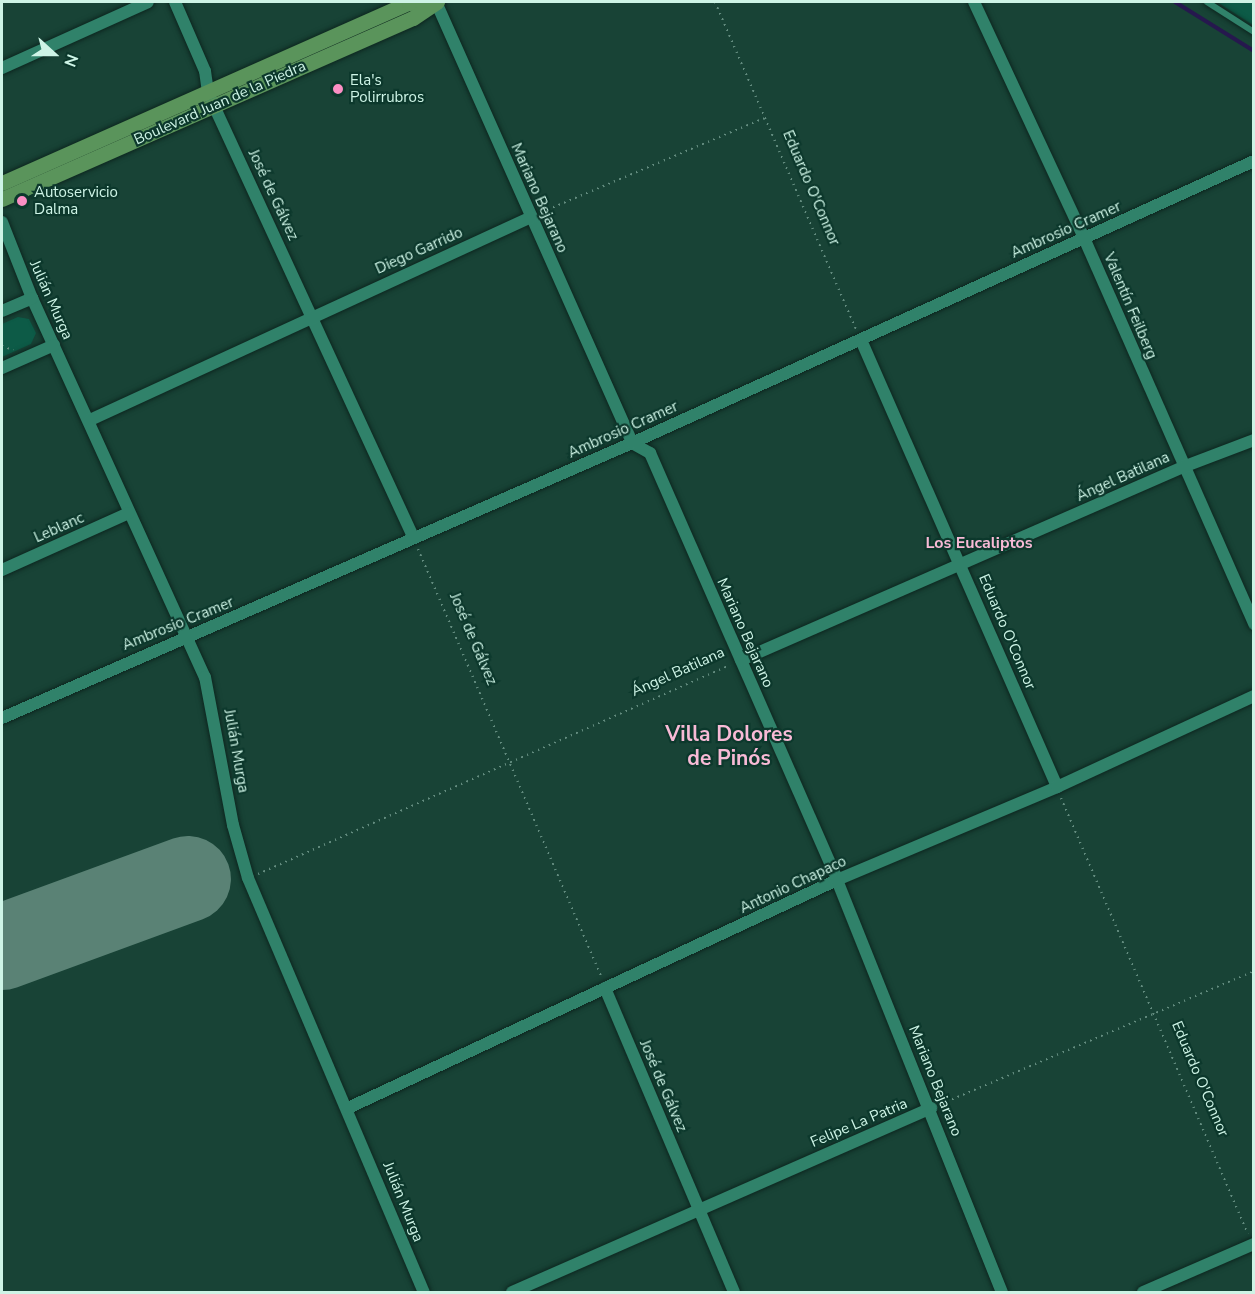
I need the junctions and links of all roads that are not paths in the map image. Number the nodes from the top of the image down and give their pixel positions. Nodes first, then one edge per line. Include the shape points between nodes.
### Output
1 (148, 2) edge
2 (175, 2) edge
3 (436, 2) edge
4 (974, 2) edge
5 (1207, 2) edge
6 (1254, 32) edge
7 (2, 68) edge
8 (211, 100) junction
9 (1254, 161) edge
10 (2, 183) edge
11 (2, 199) edge
12 (531, 217) junction
13 (2, 222) edge
14 (1084, 238) junction
15 (32, 298) junction
16 (2, 311) edge
17 (312, 316) junction
18 (861, 340) junction
19 (54, 345) junction
20 (2, 368) edge
21 (90, 420) junction
22 (1254, 440) edge
23 (632, 443) junction
24 (1183, 467) junction
25 (129, 513) junction
26 (413, 537) junction
27 (962, 564) junction
28 (2, 570) edge
29 (1254, 624) edge
30 (188, 639) junction
31 (741, 660) junction
32 (1254, 696) edge
33 (2, 718) edge
34 (1056, 787) junction
35 (837, 880) junction
36 (605, 988) junction
37 (348, 1108) junction
38 (931, 1108) junction
39 (699, 1209) junction
40 (1253, 1244) edge
41 (424, 1293) edge
42 (512, 1293) edge
43 (734, 1293) edge
44 (1002, 1293) edge
45 (1143, 1293) edge

1 - 7 street
2 - 8 street, José de Gálvez via 205,71
3 - 8 main road, Boulevard Juan de la Piedra via 413,18
3 - 12 street, Mariano Bejarano
4 - 14 street, Valentín Feilberg
5 - 6 lane
8 - 10 main road, Boulevard Juan de la Piedra
8 - 11 main road, Boulevard Juan de la Piedra
8 - 17 street, José de Gálvez
9 - 14 street, Ambrosio Cramer
12 - 17 street, Diego Garrido
12 - 23 street, Mariano Bejarano
13 - 15 street, Julián Murga
14 - 18 street, Ambrosio Cramer
14 - 24 street, Valentín Feilberg
15 - 16 street
15 - 19 street, Julián Murga
17 - 21 street, Diego Garrido
17 - 26 street, José de Gálvez
18 - 23 street, Ambrosio Cramer
18 - 27 street, Eduardo O'Connor
19 - 20 street
19 - 21 street, Julián Murga
21 - 25 street, Julián Murga
22 - 24 street, Ángel Batilana
23 - 26 street, Ambrosio Cramer
23 - 31 street, Mariano Bejarano via 650,453
24 - 27 street, Ángel Batilana
24 - 29 street, Valentín Feilberg
25 - 28 street, Leblanc
25 - 30 street, Julián Murga
26 - 30 street, Ambrosio Cramer
27 - 31 street, Ángel Batilana
27 - 34 street, Eduardo O'Connor
30 - 33 street, Ambrosio Cramer via 163,646
30 - 37 street, Julián Murga via 210,694 233,825 249,878
31 - 35 street, Mariano Bejarano
32 - 34 street, Antonio Chapaco
34 - 35 street, Antonio Chapaco
35 - 36 street, Antonio Chapaco
35 - 38 street, Mariano Bejarano
36 - 37 street, Antonio Chapaco
36 - 39 street, José de Gálvez
37 - 41 street, Julián Murga
38 - 39 street, Felipe La Patria
38 - 44 street, Mariano Bejarano
39 - 42 street, Felipe La Patria
39 - 43 street, José de Gálvez
40 - 45 street

